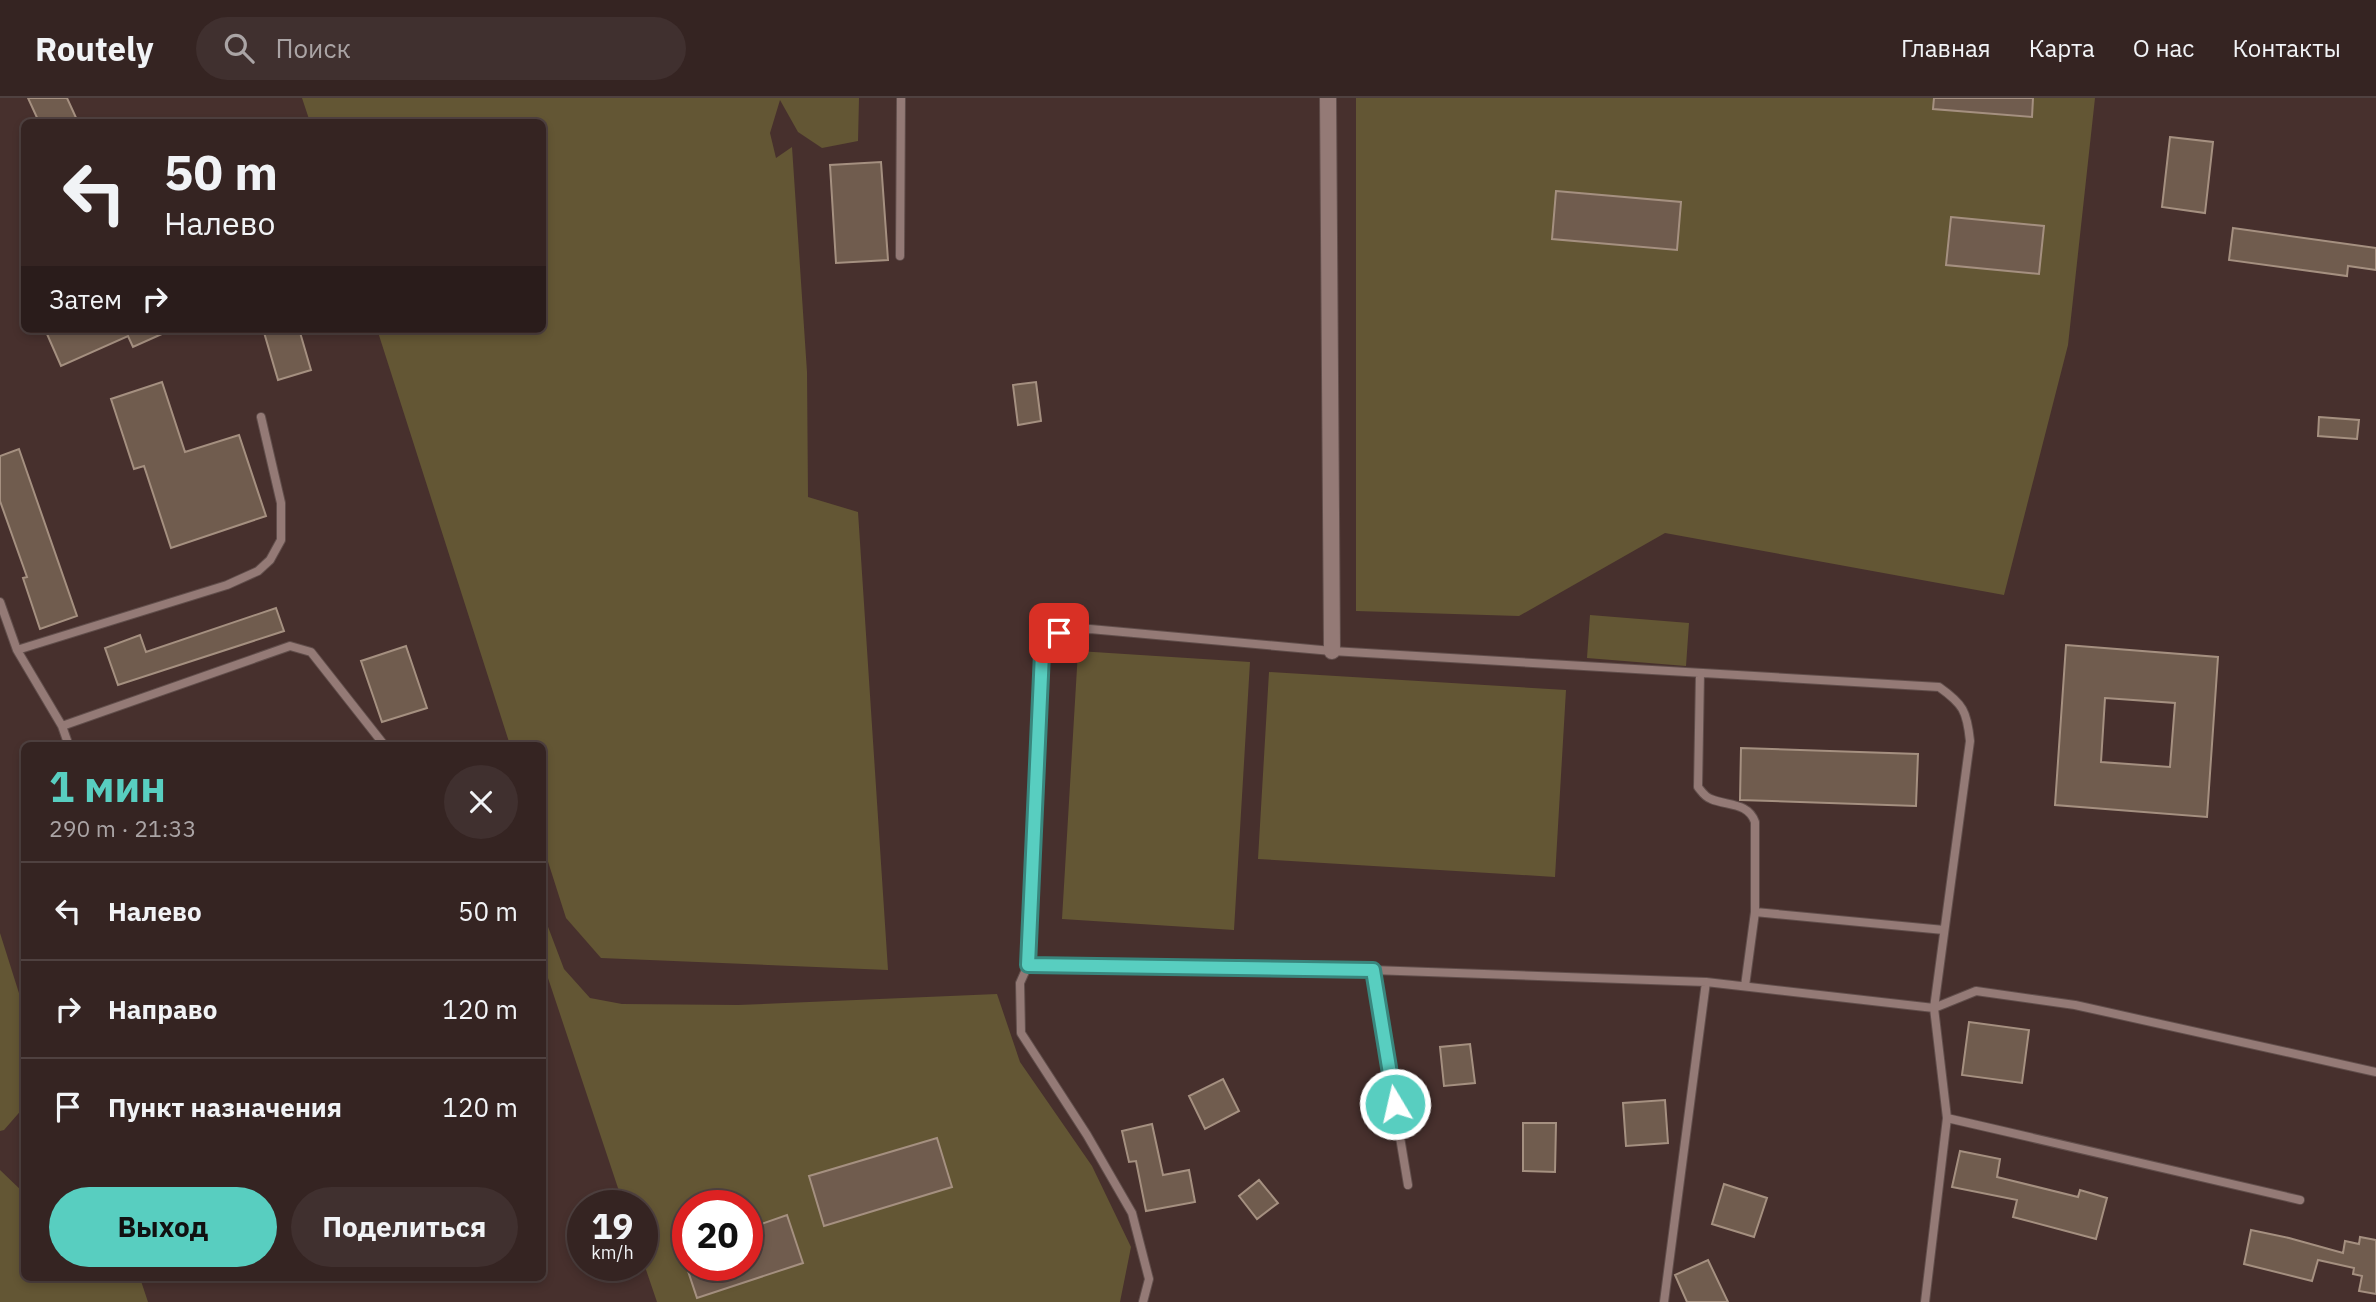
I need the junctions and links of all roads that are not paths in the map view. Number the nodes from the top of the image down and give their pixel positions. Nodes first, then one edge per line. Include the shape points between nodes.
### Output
1 (901, 98) edge
2 (1328, 98) edge
3 (900, 256) dead end
4 (261, 417) dead end
5 (0, 602) edge
6 (17, 650) junction
7 (1332, 651) junction
8 (1700, 673) junction
9 (62, 726) junction
10 (68, 742) edge
11 (382, 742) edge
12 (1755, 912) junction
13 (1944, 930) junction
14 (1028, 965) junction
15 (1373, 970) junction
16 (1706, 982) junction
17 (1745, 986) junction
18 (1934, 1008) junction
19 (2376, 1072) edge
20 (1947, 1118) junction
21 (1408, 1185) dead end
22 (2300, 1200) dead end
23 (1143, 1302) edge
24 (1664, 1302) edge
25 (1925, 1302) edge

1 - 3 lane
2 - 7 street
4 - 6 lane via 281,503 282,540 270,560 228,585
5 - 6 lane
6 - 9 lane
7 - 8 lane
7 - 14 lane via 1090,629 1059,633 1042,653
8 - 12 lane via 1698,787 1707,798 1740,805 1752,814
8 - 13 lane via 1939,687 1955,698 1967,716 1970,741
9 - 10 lane
9 - 11 lane via 290,646 312,652
12 - 13 lane
12 - 17 lane
13 - 18 lane
14 - 15 lane
14 - 23 lane via 1020,983 1021,1033 1132,1213 1149,1279
15 - 16 lane
15 - 21 lane
16 - 17 lane
16 - 24 lane
17 - 18 lane
18 - 19 lane via 1976,991 2075,1005
18 - 20 lane
20 - 22 lane
20 - 25 lane

